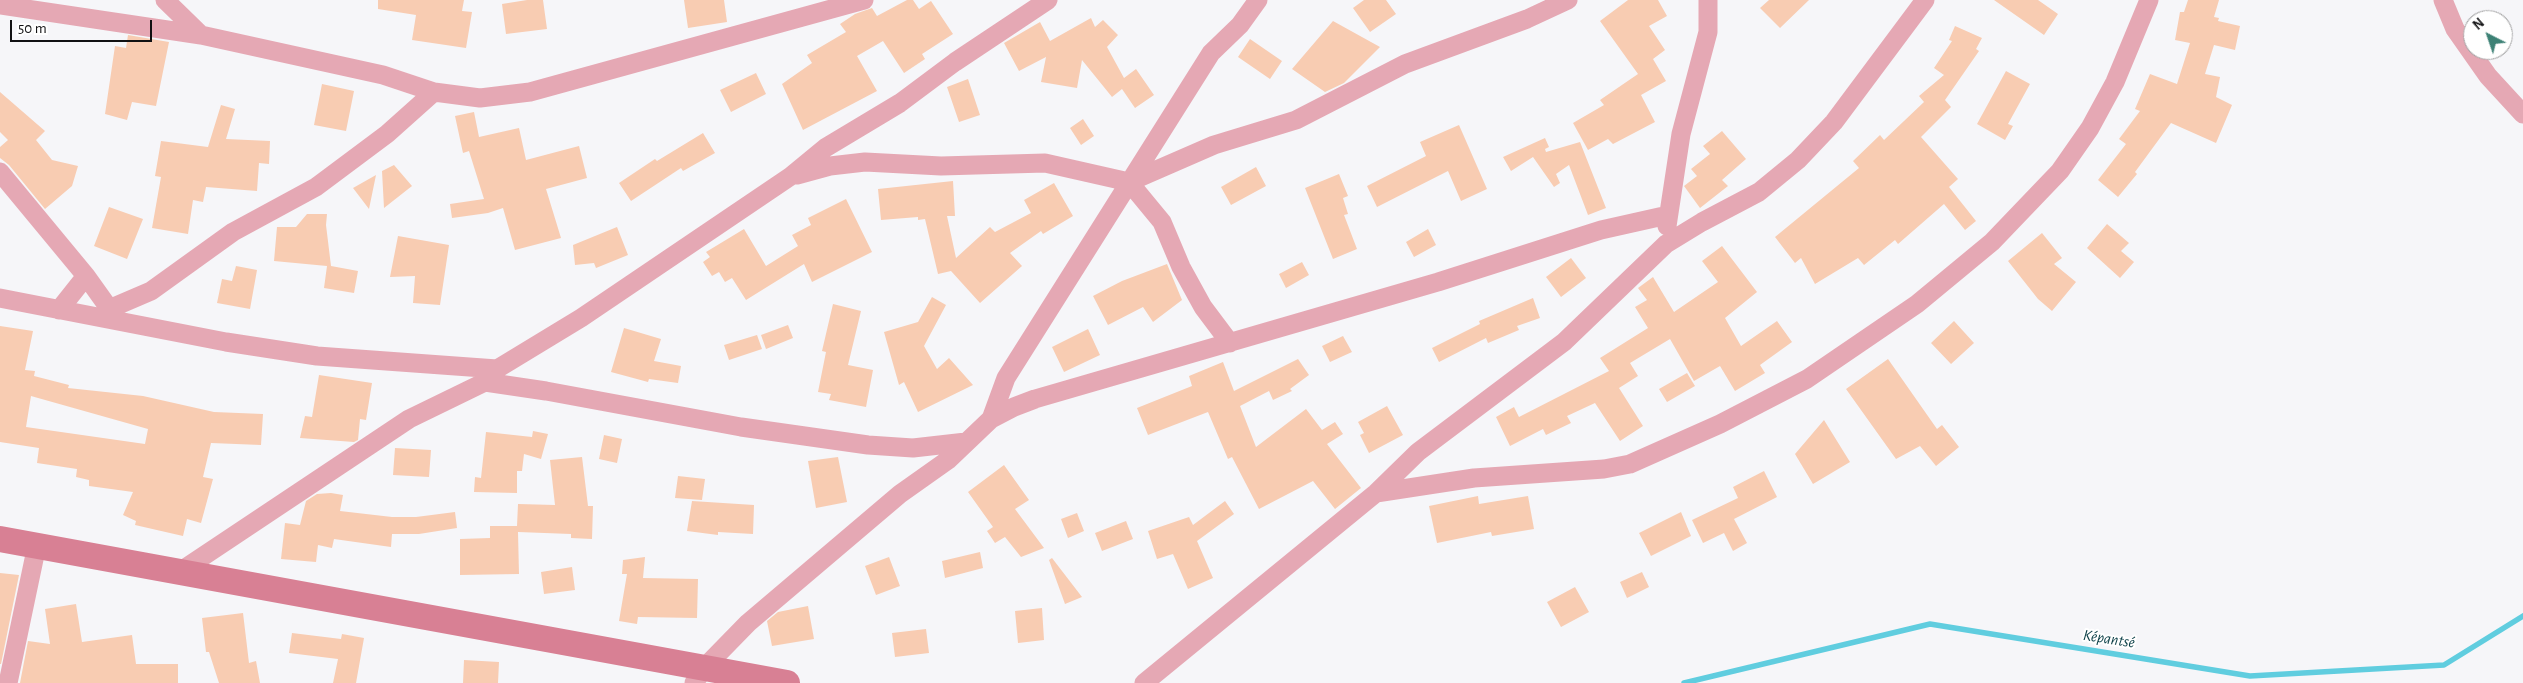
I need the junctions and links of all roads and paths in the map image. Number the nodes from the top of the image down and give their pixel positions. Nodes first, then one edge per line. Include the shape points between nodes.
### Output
1 (165, 0) edge
2 (864, 0) edge
3 (1048, 0) edge
4 (1258, 0) edge
5 (1568, 0) edge
6 (1708, 0) edge
7 (1925, 0) edge
8 (2149, 0) edge
9 (2443, 0) edge
10 (0, 5) edge
11 (201, 35) junction
12 (434, 92) junction
13 (2523, 114) edge
14 (0, 172) edge
15 (791, 176) junction
16 (1128, 182) junction
17 (1668, 215) junction
18 (1666, 244) junction
19 (86, 276) junction
20 (0, 298) edge
21 (59, 310) junction
22 (114, 315) junction
23 (1230, 342) junction
24 (491, 375) junction
25 (991, 419) junction
26 (966, 442) junction
27 (1376, 494) junction
28 (0, 539) edge
29 (37, 545) junction
30 (178, 573) junction
31 (700, 675) edge
32 (734, 678) edge
33 (8, 683) edge
34 (787, 683) edge
35 (1144, 683) edge

1 - 11 street
2 - 12 street via 530,92 480,98
3 - 15 street via 900,103 825,148
4 - 16 street via 1240,25 1211,53
5 - 16 street via 1527,19 1404,64 1296,120 1214,145
6 - 17 street via 1708,32 1681,134
7 - 18 street via 1834,122 1798,160 1759,192
8 - 27 street via 2115,82 2090,128 2060,171 1992,242 1917,304 1807,379 1720,424 1630,464 1604,469 1474,478
9 - 13 street via 2455,29 2488,76
10 - 11 street
11 - 12 street via 383,75
12 - 22 street via 387,134 316,187 234,232
14 - 19 street
15 - 16 street via 830,166 865,162 941,166 1045,164
15 - 24 street
16 - 23 street via 1162,222 1203,307
16 - 25 street via 1006,378
17 - 18 street
17 - 23 street via 1601,230 1438,282
18 - 27 street via 1564,342 1418,452
19 - 21 street
19 - 22 street
20 - 21 street
21 - 22 street
22 - 24 street via 226,342 317,356
23 - 25 street via 1035,399
24 - 26 street via 546,390 741,427 868,445 913,448
24 - 30 street via 409,419
25 - 26 street
26 - 31 street via 748,623
27 - 35 street
28 - 29 main road
29 - 30 main road
29 - 33 street
30 - 31 main road
31 - 32 main road
32 - 34 main road

